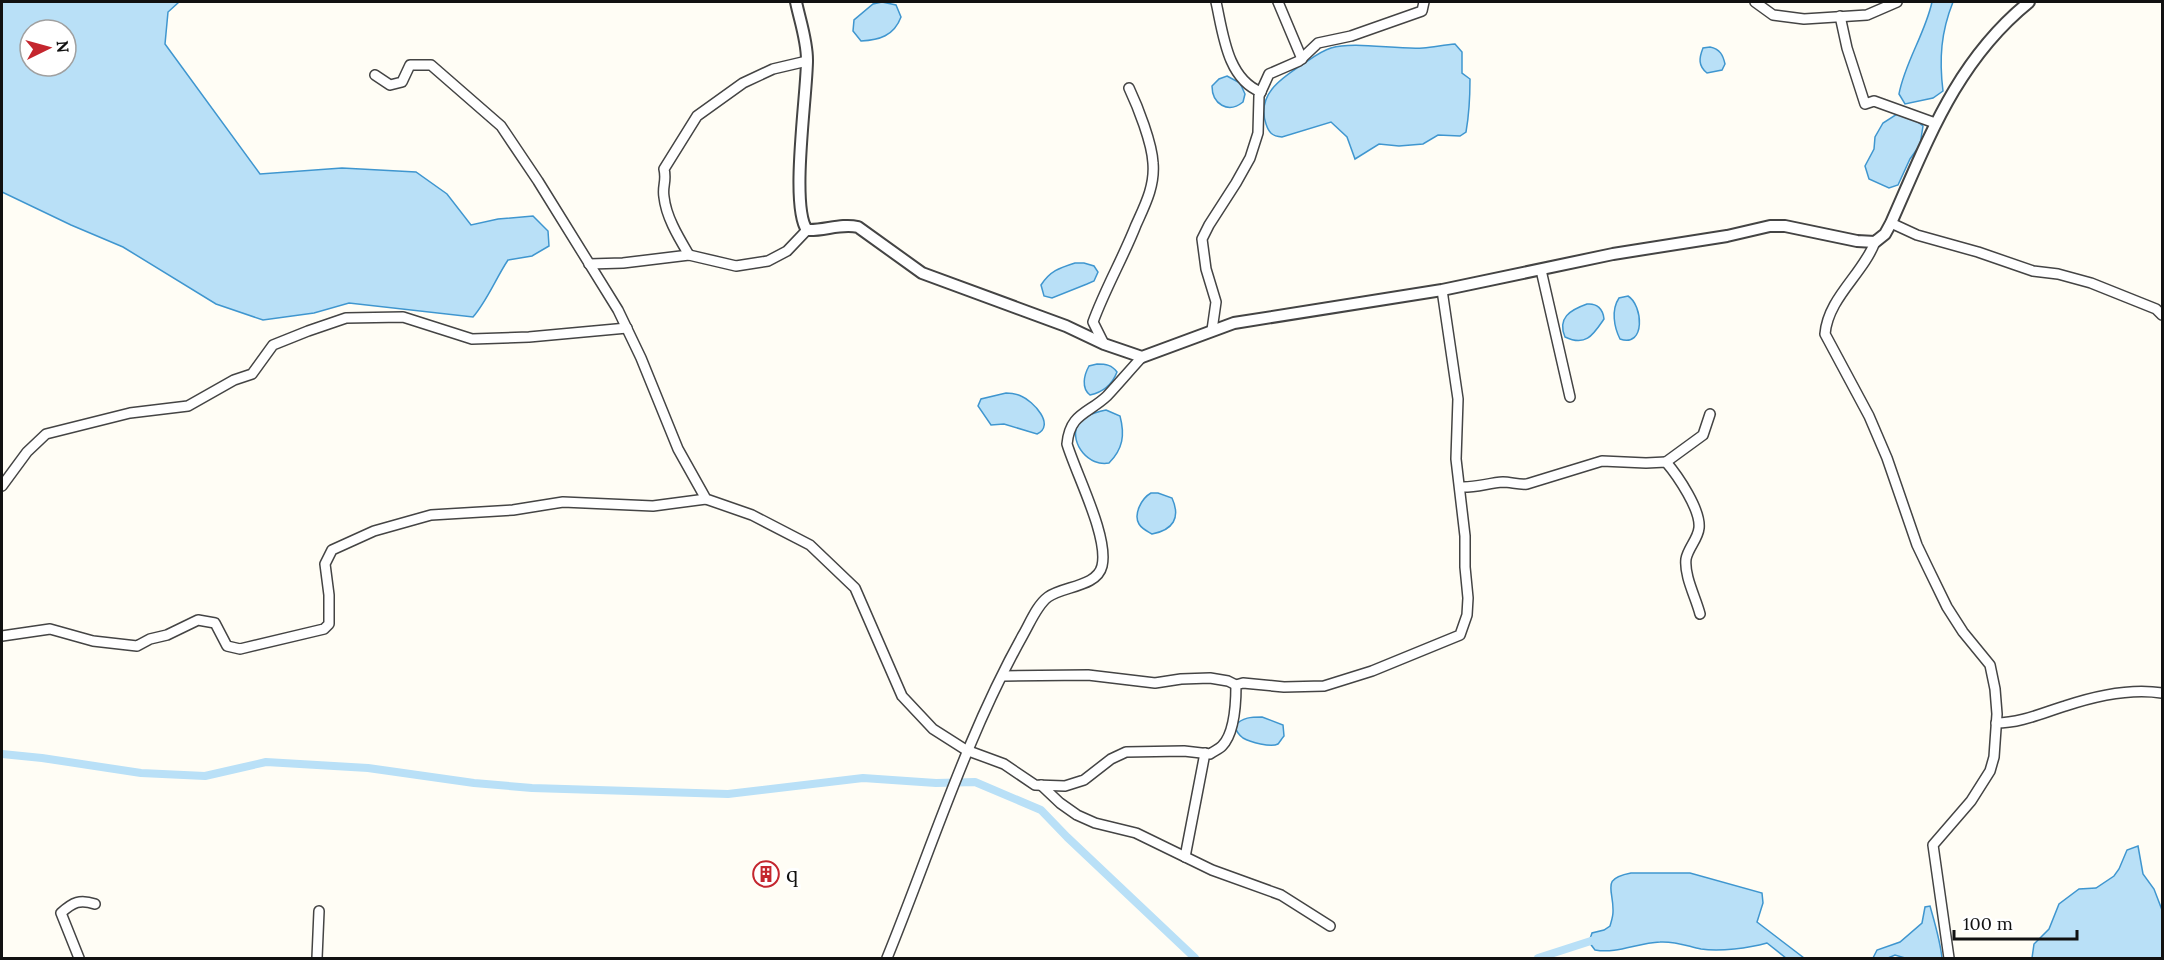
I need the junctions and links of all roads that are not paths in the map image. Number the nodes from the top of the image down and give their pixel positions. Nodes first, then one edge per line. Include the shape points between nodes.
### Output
1 (796, 2) edge
2 (1216, 2) edge
3 (1278, 2) edge
4 (1424, 2) edge
5 (1755, 2) edge
6 (1897, 2) edge
7 (2029, 2) edge
8 (1840, 16) junction
9 (1302, 58) junction
10 (807, 61) junction
11 (375, 75) dead end
12 (1129, 88) dead end
13 (1261, 92) junction
14 (1935, 123) junction
15 (1891, 223) junction
16 (807, 230) junction
17 (1875, 242) junction
18 (688, 255) junction
19 (589, 264) junction
20 (1541, 270) junction
21 (1442, 290) junction
22 (2163, 315) edge
23 (627, 328) junction
24 (1212, 330) junction
25 (1104, 344) junction
26 (1142, 357) junction
27 (1570, 397) dead end
28 (1710, 414) dead end
29 (1666, 462) junction
30 (2, 486) edge
31 (1460, 487) junction
32 (706, 499) junction
33 (1701, 614) dead end
34 (2, 636) edge
35 (1003, 676) junction
36 (1236, 685) junction
37 (2163, 693) edge
38 (1996, 723) junction
39 (966, 750) junction
40 (1205, 753) junction
41 (1041, 785) junction
42 (1185, 857) junction
43 (95, 904) dead end
44 (319, 911) dead end
45 (1330, 926) dead end
46 (79, 958) edge
47 (317, 958) edge
48 (887, 958) edge
49 (1949, 958) edge

1 - 10 street
2 - 13 street via 1237,72 1250,88
3 - 9 street
4 - 9 street via 1422,10 1351,36 1318,43
5 - 8 street via 1773,15 1804,19
6 - 8 street via 1867,15
7 - 14 street via 1986,43
8 - 14 street via 1865,104 1874,101
9 - 13 street via 1269,74
10 - 16 street via 801,206
10 - 18 street via 773,69 742,83 697,116 670,156 664,169 663,195
11 - 19 street via 390,85 402,82 410,65 431,65 501,126
12 - 25 street via 1151,151 1152,183 1146,206 1092,322
13 - 24 street via 1258,133 1250,158 1202,239 1216,302
14 - 15 street
15 - 17 street
15 - 22 street via 1917,235 2033,271 2100,286
16 - 18 street via 787,250 768,261 736,266
16 - 25 street via 858,227 922,273
17 - 20 street via 1770,226
17 - 38 street via 1869,258 1834,305 1825,334 1869,416 1917,545 1947,607 1990,665
18 - 19 street
19 - 23 street
20 - 21 street
20 - 27 street
21 - 24 street via 1234,323
21 - 31 street via 1458,399 1456,459
23 - 30 street via 472,339 404,317 346,318 273,345 252,374 188,406 130,413 46,434
23 - 32 street via 678,449
24 - 26 street
25 - 26 street
26 - 35 street via 1068,431 1069,451 1098,526 1102,569 1043,602
28 - 29 street via 1702,435
29 - 31 street via 1602,460 1527,484 1504,482
29 - 33 street via 1699,519 1699,531 1686,560
31 - 36 street via 1468,598 1461,635 1324,686
32 - 34 street via 653,506 563,502 513,510 431,515 374,531 332,550 325,564 329,624 240,649 227,646 215,623 198,620 137,646 93,641 50,629
32 - 39 street via 752,514 810,545 855,588 902,696 933,729
35 - 36 street via 1088,675 1155,683 1210,678
35 - 39 street
36 - 40 street via 1230,731 1223,745
37 - 38 street via 2122,692 2084,699 2021,721
38 - 49 street via 1990,771 1971,801 1933,845
39 - 41 street via 1004,764
39 - 48 street
40 - 41 street via 1126,752 1084,780 1065,786
40 - 42 street
41 - 42 street via 1077,815 1136,833
42 - 45 street via 1281,895
43 - 46 street via 84,900 61,913
44 - 47 street

